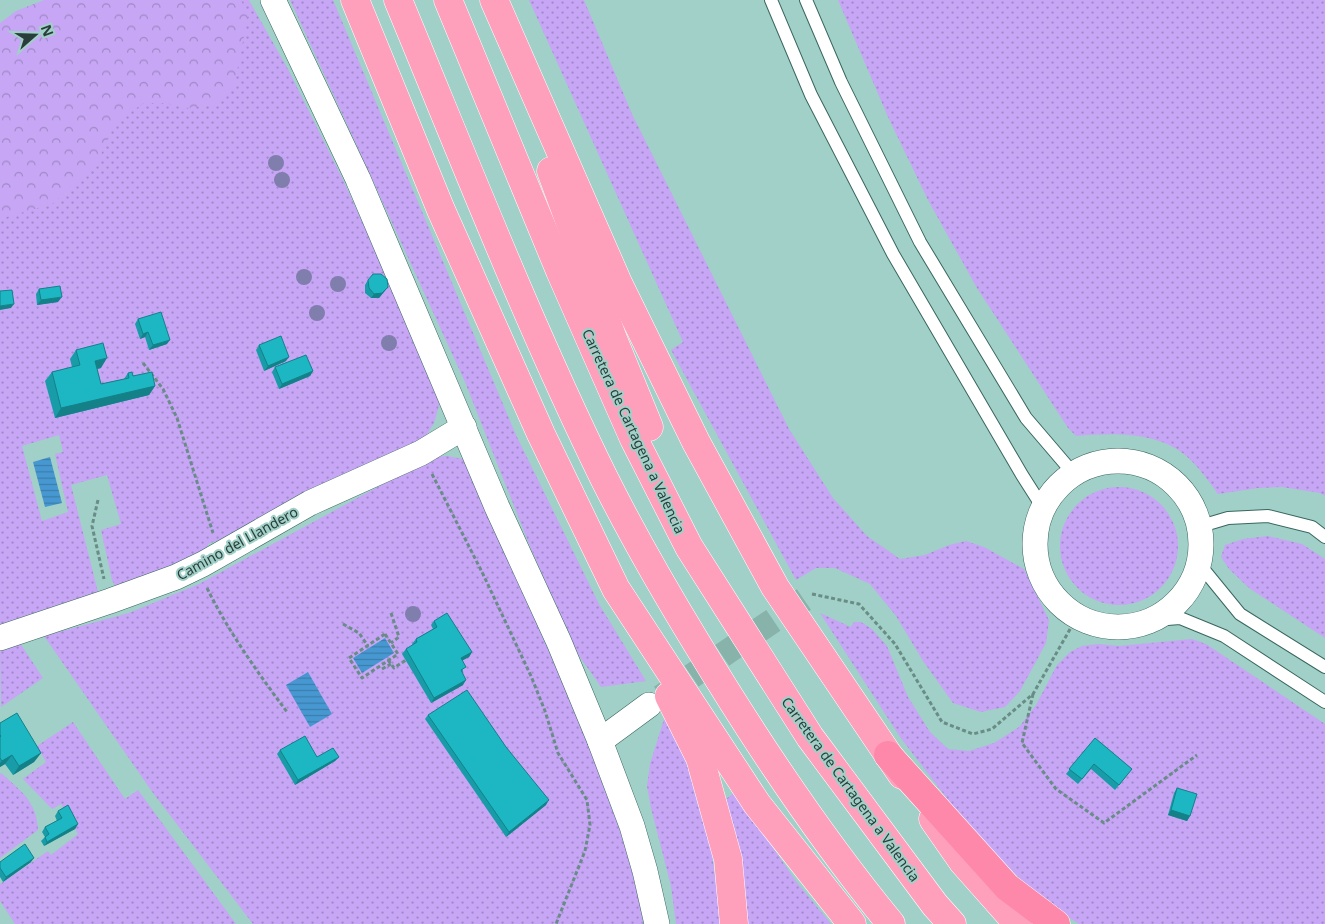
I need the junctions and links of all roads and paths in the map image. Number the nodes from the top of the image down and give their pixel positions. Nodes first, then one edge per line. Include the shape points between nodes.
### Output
1 (273, 0) edge
2 (355, 0) edge
3 (398, 0) edge
4 (448, 0) edge
5 (493, 0) edge
6 (771, 0) edge
7 (806, 0) edge
8 (143, 362) dead end
9 (464, 427) junction
10 (421, 453) junction
11 (1073, 473) junction
12 (98, 500) dead end
13 (1042, 508) junction
14 (1201, 526) junction
15 (1325, 537) edge
16 (220, 554) junction
17 (1200, 565) junction
18 (197, 567) junction
19 (616, 589) junction
20 (812, 594) dead end
21 (110, 601) junction
22 (391, 613) dead end
23 (1077, 617) junction
24 (1154, 620) junction
25 (344, 624) dead end
26 (0, 638) edge
27 (391, 643) junction
28 (368, 646) junction
29 (406, 660) dead end
30 (389, 662) junction
31 (1325, 667) edge
32 (382, 669) dead end
33 (1033, 694) junction
34 (1325, 702) edge
35 (649, 705) tunnel mouth
36 (287, 712) dead end
37 (810, 736) junction
38 (600, 741) junction
39 (888, 755) junction
40 (1197, 755) dead end
41 (556, 924) edge
42 (657, 924) edge
43 (734, 924) edge
44 (852, 924) edge
45 (891, 924) edge
46 (952, 924) edge
47 (1018, 924) edge
48 (1056, 924) edge

1 - 9 street via 358,179
2 - 19 highway via 453,237 541,434
3 - 45 highway via 543,348 604,478 668,596 740,715 802,809
4 - 37 highway, Carretera de Cartagena a Valencia via 560,271 634,439 688,547
5 - 37 highway via 549,166 649,426 703,540
5 - 39 highway via 619,285 696,442 775,587
6 - 13 lane via 812,95 893,254
7 - 11 lane via 840,82 920,242 1026,418
8 - 16 path via 163,389 177,418
9 - 10 street, Camino del Llandero
9 - 38 street
10 - 16 street, Camino del Llandero via 310,503
10 - 41 path via 531,676 558,753 587,800 590,824 586,850
11 - 13 street via 1055,488
11 - 14 street via 1103,460 1135,461 1165,473 1188,496
12 - 21 path via 92,526
13 - 23 street via 1035,533 1036,558 1048,588 1058,602
14 - 15 lane via 1228,518 1268,516 1312,528
14 - 17 street
16 - 18 street, Camino del Llandero
17 - 24 street via 1183,598
17 - 31 lane via 1240,614
18 - 21 street, Camino del Llandero
18 - 36 path via 227,623
19 - 43 highway via 700,758 728,859
19 - 44 highway via 757,804
20 - 33 path via 859,604 895,644 942,722 973,734 992,729
21 - 26 street, Camino del Llandero
22 - 27 path via 399,637
23 - 24 street via 1115,628
23 - 33 path
24 - 34 lane via 1180,618 1224,636
25 - 28 path via 358,633
27 - 28 path via 385,634
27 - 30 path via 398,654
28 - 30 path via 349,658 362,678
29 - 30 path via 394,668
30 - 32 path
33 - 40 path via 1022,743 1056,789 1104,823
35 - 38 street
37 - 46 highway, Carretera de Cartagena a Valencia
38 - 42 street via 632,826
39 - 47 highway via 963,862
39 - 48 highway via 1007,887

